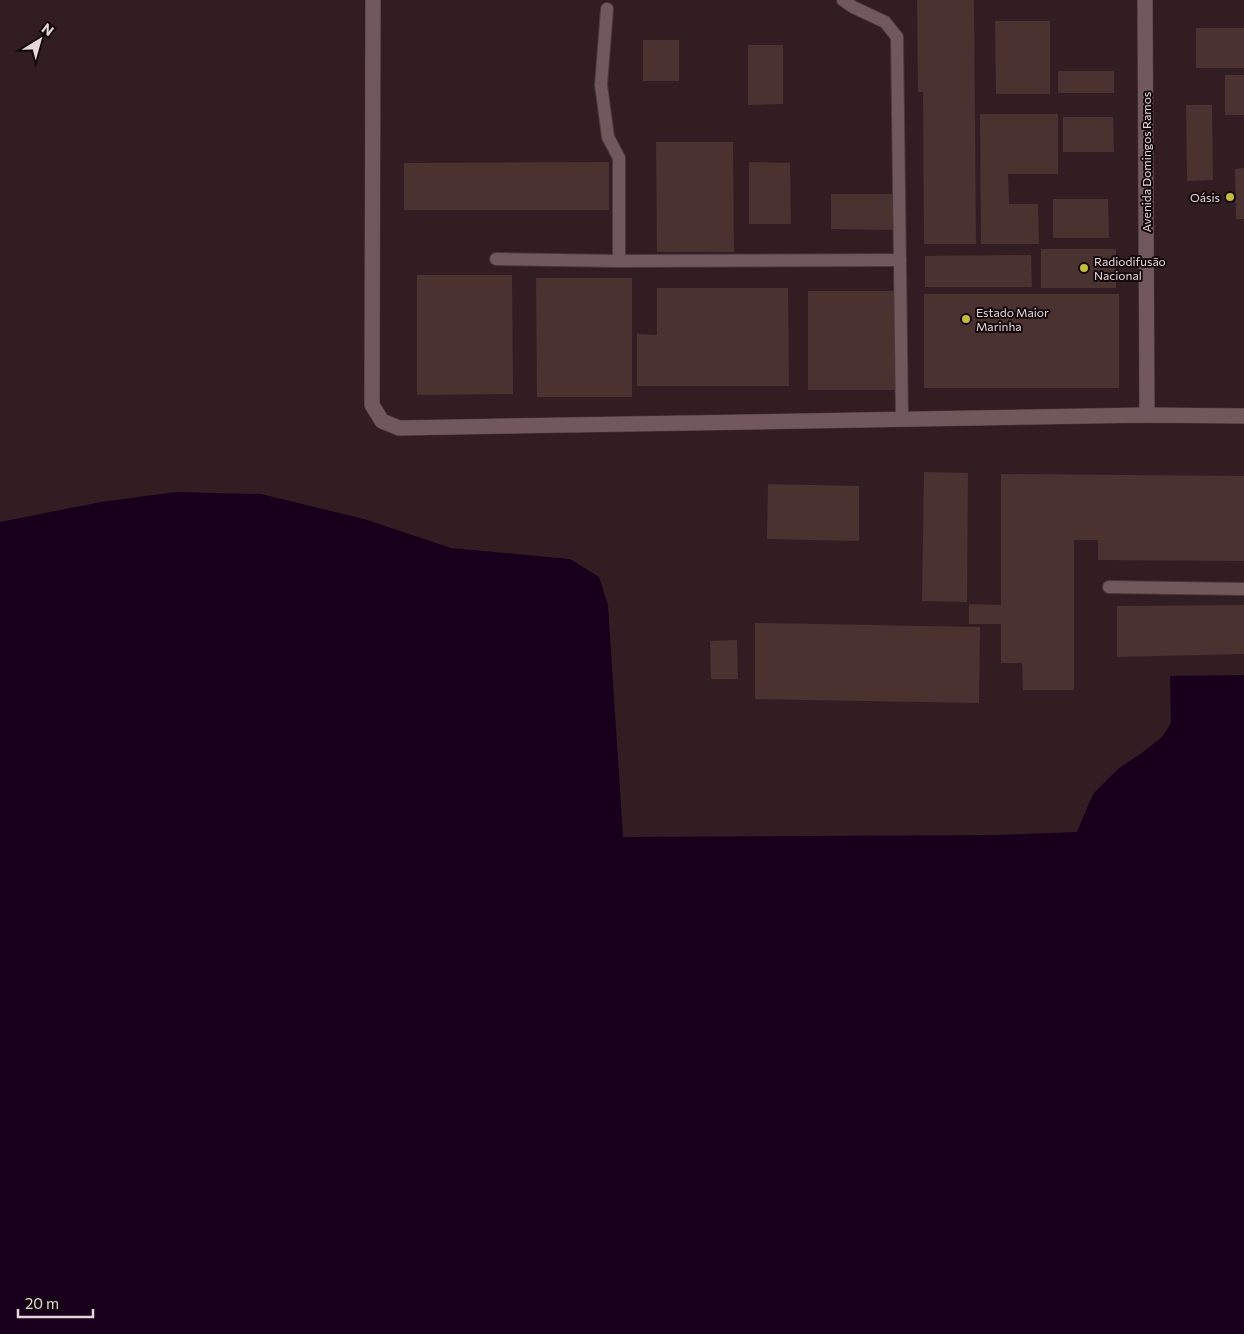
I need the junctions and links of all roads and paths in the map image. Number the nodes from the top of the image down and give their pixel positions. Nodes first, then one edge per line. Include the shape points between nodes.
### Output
1 (373, 0) edge
2 (843, 0) edge
3 (1146, 0) edge
4 (607, 9) dead end
5 (496, 259) dead end
6 (900, 260) junction
7 (619, 261) junction
8 (1147, 415) junction
9 (1244, 416) edge
10 (902, 419) junction
11 (1109, 587) dead end
12 (1244, 589) edge

1 - 10 street via 372,406 382,421 399,428
2 - 6 lane via 885,22 897,37
3 - 8 street, Avenida Domingos Ramos
4 - 7 lane via 601,85 608,137 619,158
5 - 7 lane
6 - 7 lane
6 - 10 lane
8 - 9 street
8 - 10 street
11 - 12 lane

